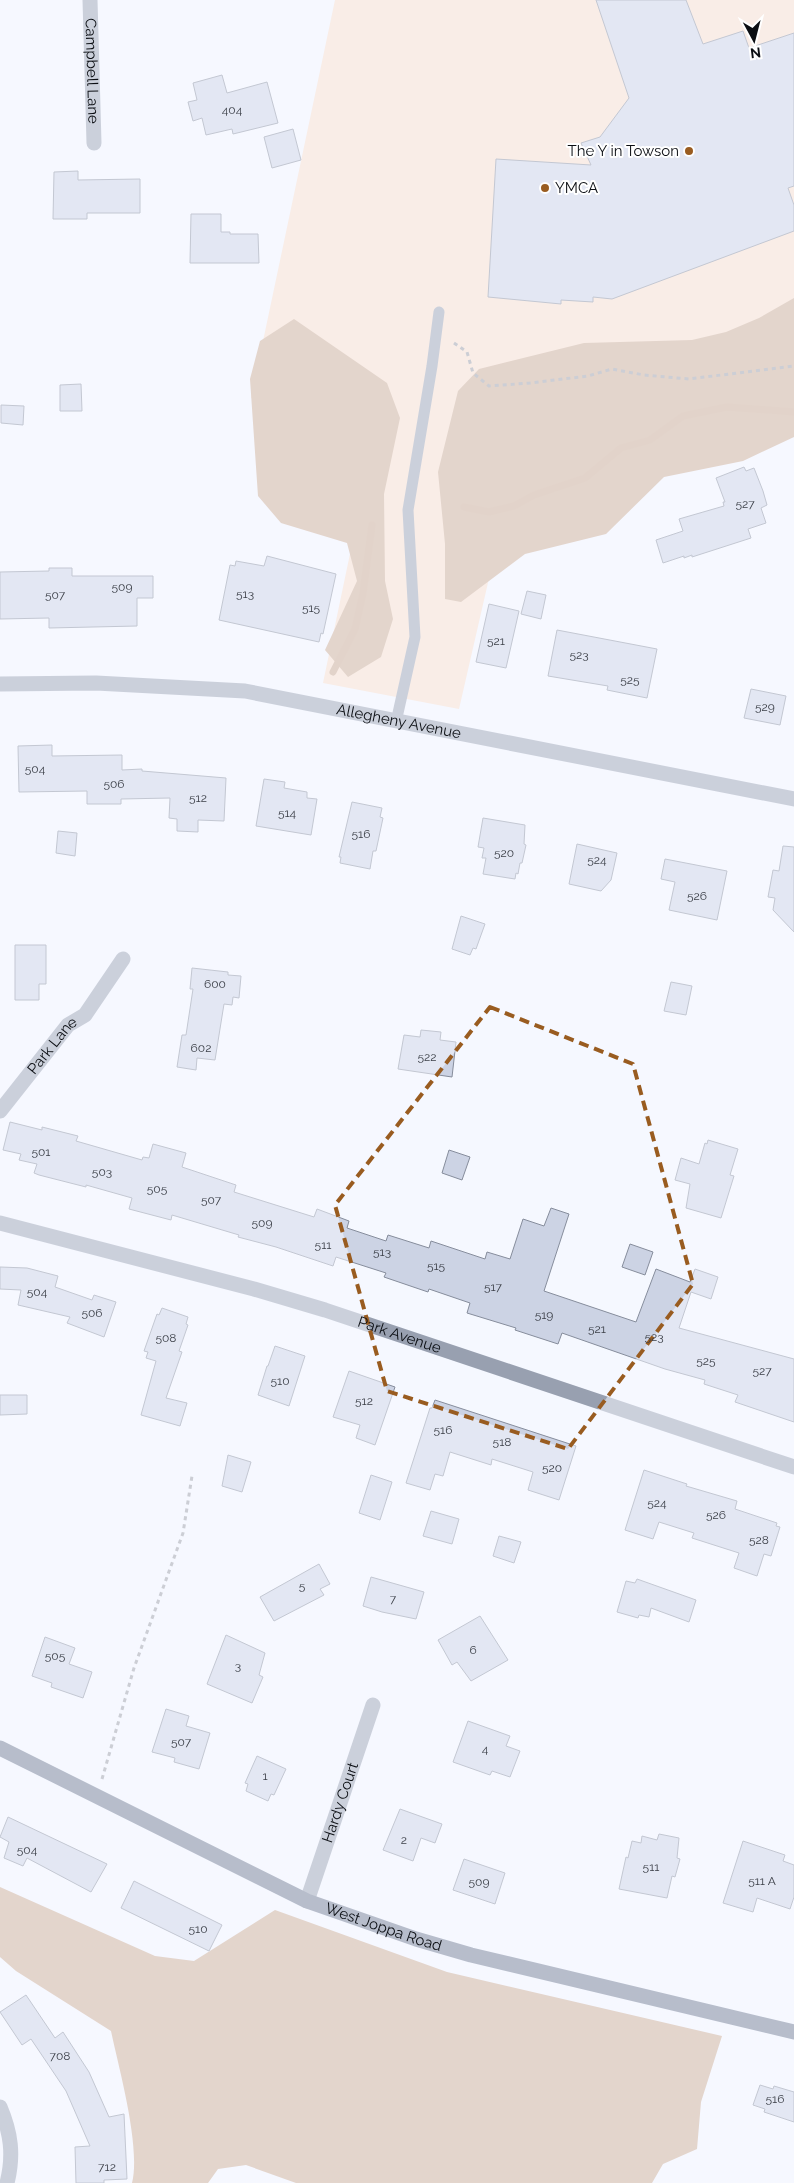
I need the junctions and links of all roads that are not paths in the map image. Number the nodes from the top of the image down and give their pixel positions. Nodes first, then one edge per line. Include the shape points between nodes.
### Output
1 (90, 0) edge
2 (94, 143) dead end
3 (438, 312) dead end
4 (0, 684) edge
5 (396, 722) junction
6 (794, 800) edge
7 (123, 959) dead end
8 (0, 1111) edge
9 (0, 1223) edge
10 (794, 1467) edge
11 (373, 1705) dead end
12 (0, 1748) edge
13 (306, 1901) junction
14 (794, 2032) edge
15 (0, 2107) edge
16 (8, 2183) edge

1 - 2 street, Campbell Lane
3 - 5 lane via 408,510 415,637
4 - 5 street, Allegheny Avenue via 105,684 245,691
5 - 6 street, Allegheny Avenue
7 - 8 street, Park Lane via 86,1015 68,1025
9 - 10 street, Park Avenue via 325,1310
11 - 13 street, Hardy Court
12 - 13 street, West Joppa Road
13 - 14 street, West Joppa Road via 471,1955
15 - 16 street via 8,2125 12,2148

